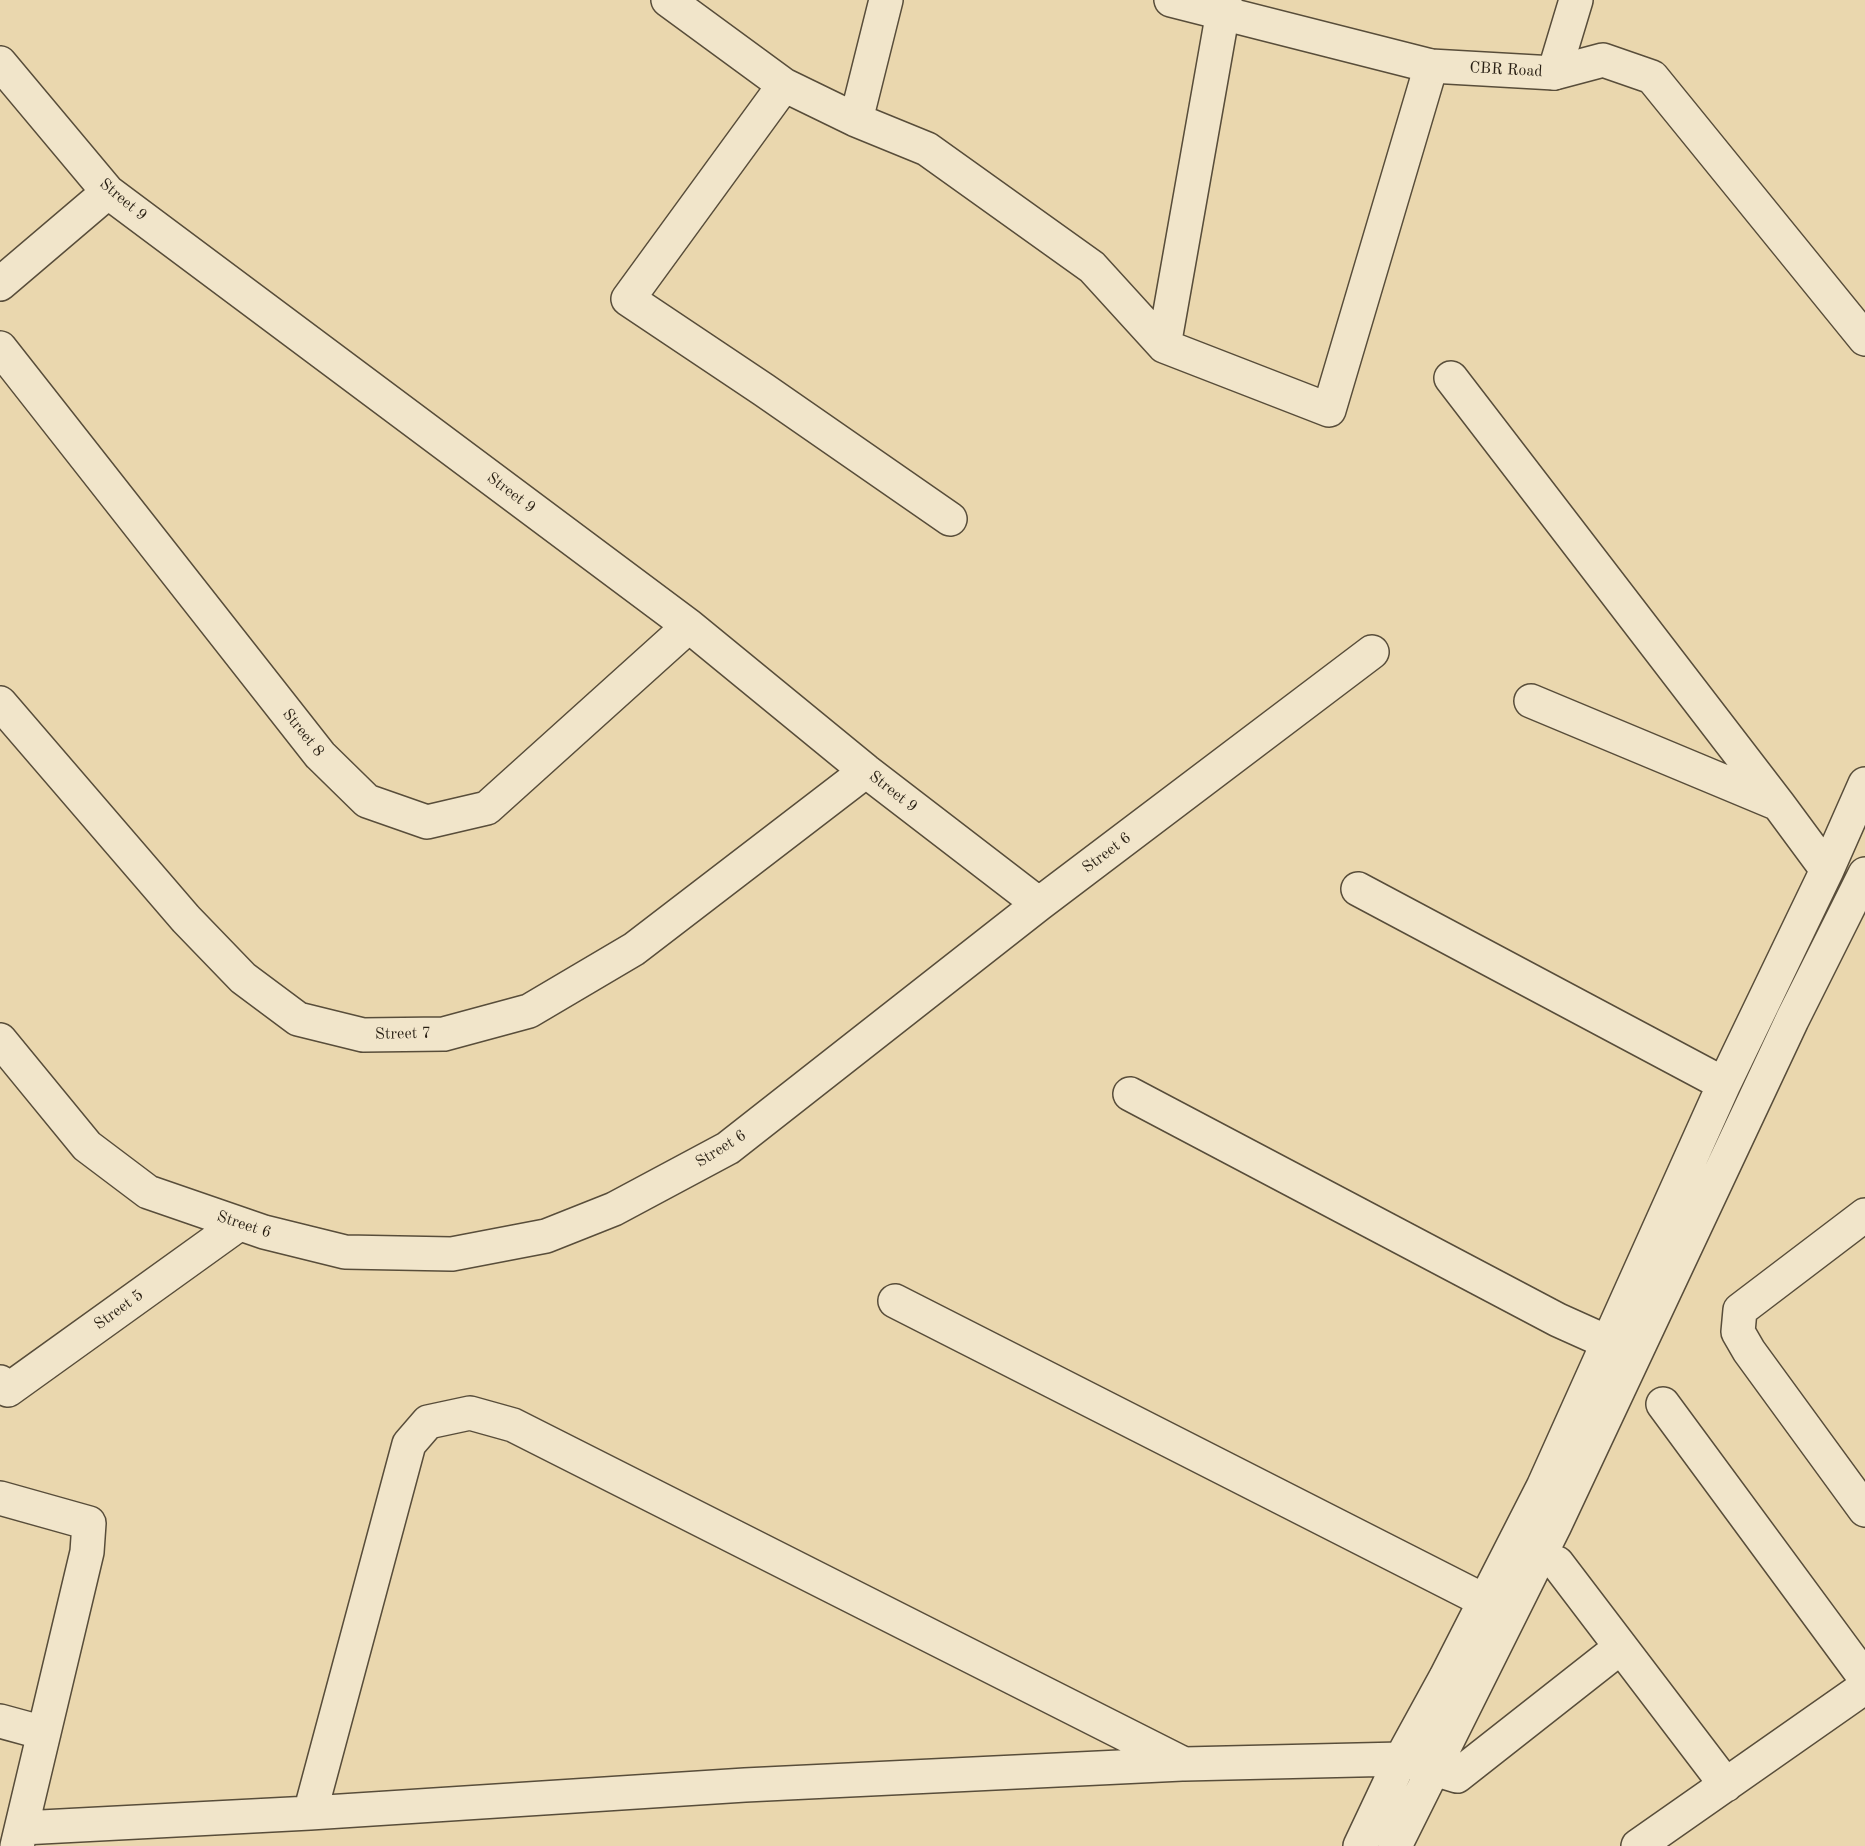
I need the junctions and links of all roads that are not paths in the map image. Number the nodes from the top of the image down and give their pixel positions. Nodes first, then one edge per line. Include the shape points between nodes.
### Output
1 (668, 0) edge
2 (886, 0) edge
3 (1171, 0) edge
4 (1576, 0) edge
5 (1224, 7) edge
6 (0, 63) edge
7 (1431, 66) junction
8 (1554, 73) junction
9 (784, 85) junction
10 (856, 120) junction
11 (108, 192) junction
12 (0, 284) edge
13 (1865, 339) edge
14 (1164, 345) junction
15 (0, 348) edge
16 (1450, 378) dead end
17 (950, 519) dead end
18 (689, 626) junction
19 (1372, 652) dead end
20 (1531, 701) dead end
21 (0, 703) edge
22 (866, 771) junction
23 (1865, 784) edge
24 (1779, 805) junction
25 (1827, 870) junction
26 (1865, 874) edge
27 (1358, 889) dead end
28 (1040, 904) junction
29 (0, 1040) edge
30 (1724, 1084) junction
31 (1130, 1094) dead end
32 (1865, 1215) edge
33 (239, 1224) junction
34 (895, 1301) dead end
35 (1621, 1348) junction
36 (0, 1382) edge
37 (1663, 1404) dead end
38 (0, 1498) edge
39 (1865, 1510) edge
40 (1557, 1563) dead end
41 (1485, 1601) junction
42 (1621, 1647) junction
43 (1861, 1695) edge
44 (0, 1721) edge
45 (44, 1733) junction
46 (1401, 1760) junction
47 (1184, 1764) junction
48 (1432, 1769) junction
49 (1726, 1785) junction
50 (310, 1813) junction
51 (20, 1837) edge
52 (1360, 1846) edge
53 (1395, 1846) edge
54 (1638, 1846) edge

1 - 9 street
2 - 10 street
3 - 5 street, CBR Road
4 - 8 street
5 - 7 street, CBR Road
5 - 14 street
6 - 11 street, Street 9
7 - 8 street, CBR Road
7 - 14 street via 1329,410
8 - 13 street, CBR Road via 1603,60 1652,77
9 - 10 street
9 - 17 street via 628,299
10 - 14 street via 927,149 1092,267
11 - 12 street
11 - 18 street, Street 9
15 - 18 street, Street 8 via 320,755 367,801 427,822 487,808
16 - 24 street
18 - 22 street, Street 9
19 - 28 street, Street 6
20 - 24 street
21 - 22 street, Street 7 via 186,919 243,978 298,1019 363,1035 444,1034 529,1011 634,950
22 - 28 street, Street 9
23 - 25 street
24 - 25 street
25 - 30 street
26 - 35 street
27 - 30 street
28 - 33 street, Street 6 via 728,1148 614,1209 546,1236 452,1254 345,1252
29 - 33 street, Street 6 via 87,1146 148,1192
30 - 35 street
31 - 35 street via 1548,1315
32 - 39 street via 1740,1310 1738,1332
33 - 36 street, Street 5 via 8,1390
34 - 41 street
35 - 41 street
35 - 48 street via 1554,1527
37 - 43 street
38 - 45 street via 89,1523 87,1552
40 - 42 street
41 - 46 street
42 - 48 street via 1456,1776
42 - 49 street
43 - 49 street
44 - 45 street
45 - 51 street
46 - 47 street
46 - 48 street
46 - 52 street
47 - 50 street via 745,1785
47 - 50 street via 513,1425 470,1413 428,1422 409,1444
48 - 53 street
49 - 54 street
50 - 51 street

